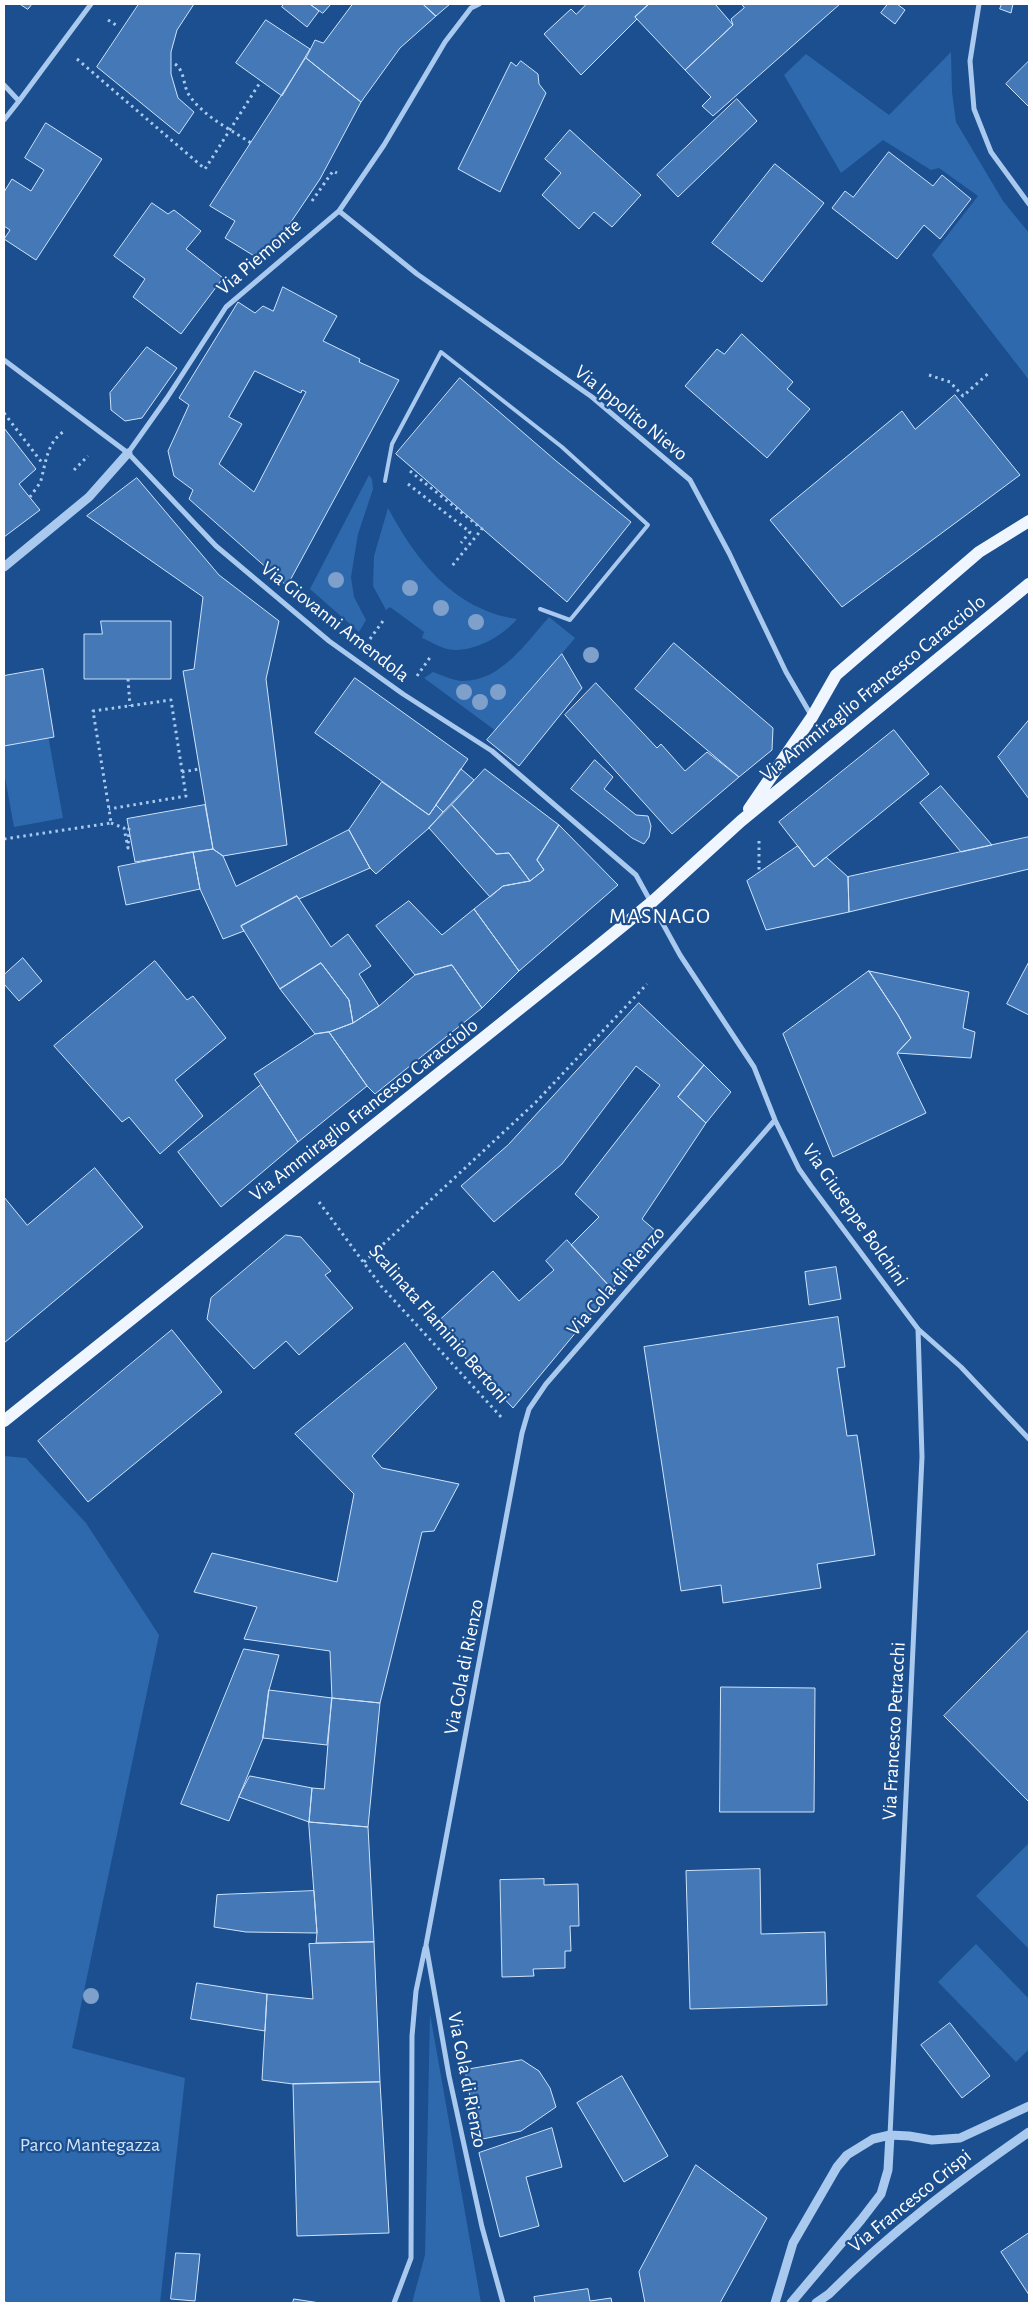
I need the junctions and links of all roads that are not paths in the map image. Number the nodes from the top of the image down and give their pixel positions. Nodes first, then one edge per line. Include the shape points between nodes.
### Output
1 (91, 4) edge
2 (479, 4) edge
3 (979, 4) edge
4 (4, 84) edge
5 (19, 101) junction
6 (4, 120) edge
7 (1029, 204) edge
8 (339, 211) junction
9 (4, 360) edge
10 (128, 453) junction
11 (385, 480) dead end
12 (1029, 521) edge
13 (4, 568) edge
14 (1029, 584) edge
15 (540, 609) dead end
16 (812, 717) junction
17 (741, 821) junction
18 (652, 902) junction
19 (775, 1120) junction
20 (918, 1328) junction
21 (4, 1421) edge
22 (1029, 1439) edge
23 (426, 1945) junction
24 (1029, 2106) edge
25 (1029, 2132) edge
26 (890, 2135) junction
27 (394, 2303) edge
28 (503, 2303) edge
29 (775, 2303) edge
30 (791, 2303) edge
31 (816, 2303) edge

1 - 5 street
2 - 8 street, Via Piemonte via 471,8 445,42 384,145
3 - 7 street via 970,60 974,109 991,152
4 - 5 street
5 - 6 street
8 - 10 street, Via Piemonte via 226,307
8 - 16 street, Via Ippolito Nievo via 417,274 592,397 690,480 730,553 786,672
9 - 10 street, Via Giovanni Amendola
10 - 13 street, Via Piemonte via 89,497
10 - 18 street, Via Giovanni Amendola via 216,546 329,641 403,694 492,751 636,876
11 - 15 lane via 392,444 441,352 562,447 648,525 570,620
12 - 16 main road, Via Ammiraglio Francesco Caracciolo via 979,552 836,676
14 - 17 main road, Via Ammiraglio Francesco Caracciolo
16 - 17 main road, Via Ammiraglio Francesco Caracciolo
17 - 18 main road, Via Ammiraglio Francesco Caracciolo
18 - 19 street, Via Giuseppe Bolchini via 680,955 754,1067
18 - 21 main road, Via Ammiraglio Francesco Caracciolo
19 - 20 street, Via Giuseppe Bolchini via 807,1181
19 - 23 street, Via Cola di Rienzo via 546,1384 529,1409
20 - 22 street, Via Giuseppe Bolchini via 961,1367
20 - 26 street, Via Francesco Petracchi via 922,1457
23 - 27 street via 416,1991 412,2036 411,2258
23 - 28 street, Via Cola di Rienzo via 449,2076 482,2228
24 - 26 street, Via Francesco Crispi via 960,2138 932,2140
25 - 31 street, Via Francesco Crispi via 917,2213
26 - 29 street, Via Francesco Crispi via 872,2138 860,2145 836,2167 793,2243
26 - 30 street, Via Francesco Crispi via 888,2170 881,2194

